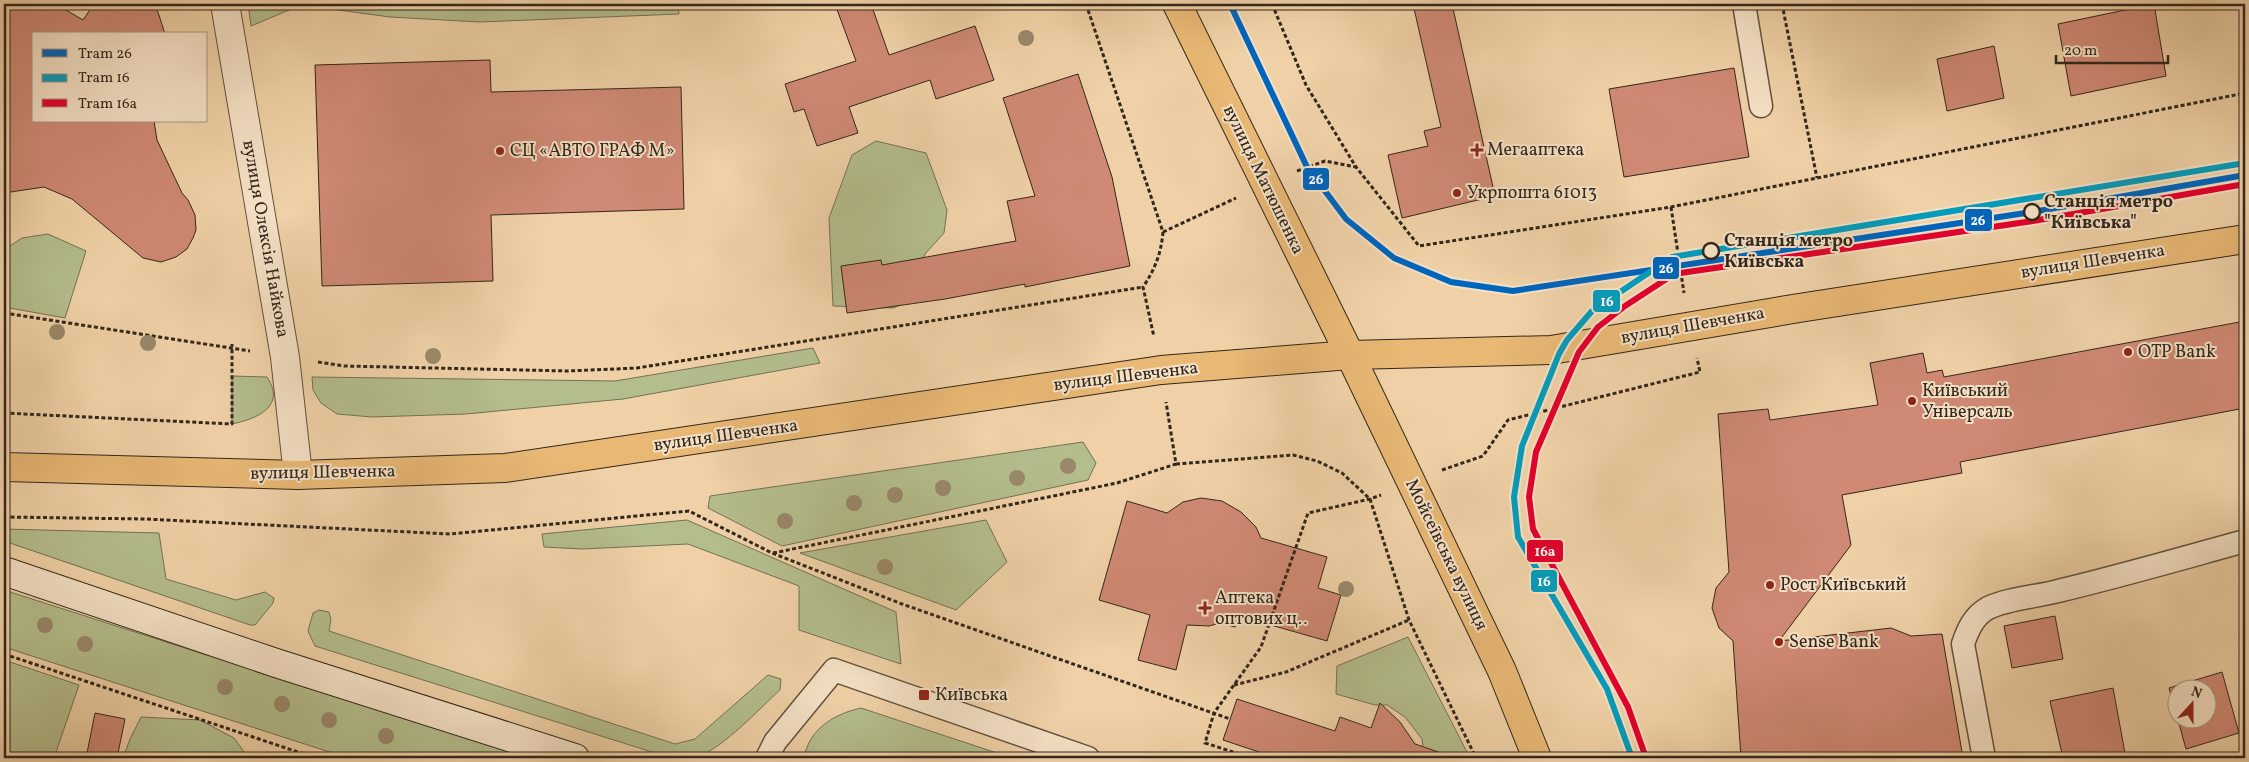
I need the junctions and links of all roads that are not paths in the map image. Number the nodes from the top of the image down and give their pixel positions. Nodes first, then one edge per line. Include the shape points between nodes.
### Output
1 (225, 4) edge
2 (1177, 4) edge
3 (1744, 4) edge
4 (1761, 106) dead end
5 (2245, 239) edge
6 (1350, 355) junction
7 (4, 467) edge
8 (298, 475) junction
9 (2245, 541) edge
10 (4, 571) edge
11 (575, 758) edge
12 (767, 758) edge
13 (1088, 758) edge
14 (1537, 758) edge
15 (1984, 758) edge

1 - 8 main road, вулиця Олексія Найкова via 286,357
2 - 6 main road, вулиця Матюшенка
3 - 4 lane
5 - 6 main road, вулиця Шевченка via 1551,350
6 - 8 main road, вулиця Шевченка via 1161,370 505,468
6 - 14 main road, Мойсеївська вулиця via 1502,671
7 - 8 main road, вулиця Шевченка
9 - 15 lane via 2058,592 2000,603 1976,618 1963,644
10 - 11 main road
12 - 13 lane via 775,742 834,670

